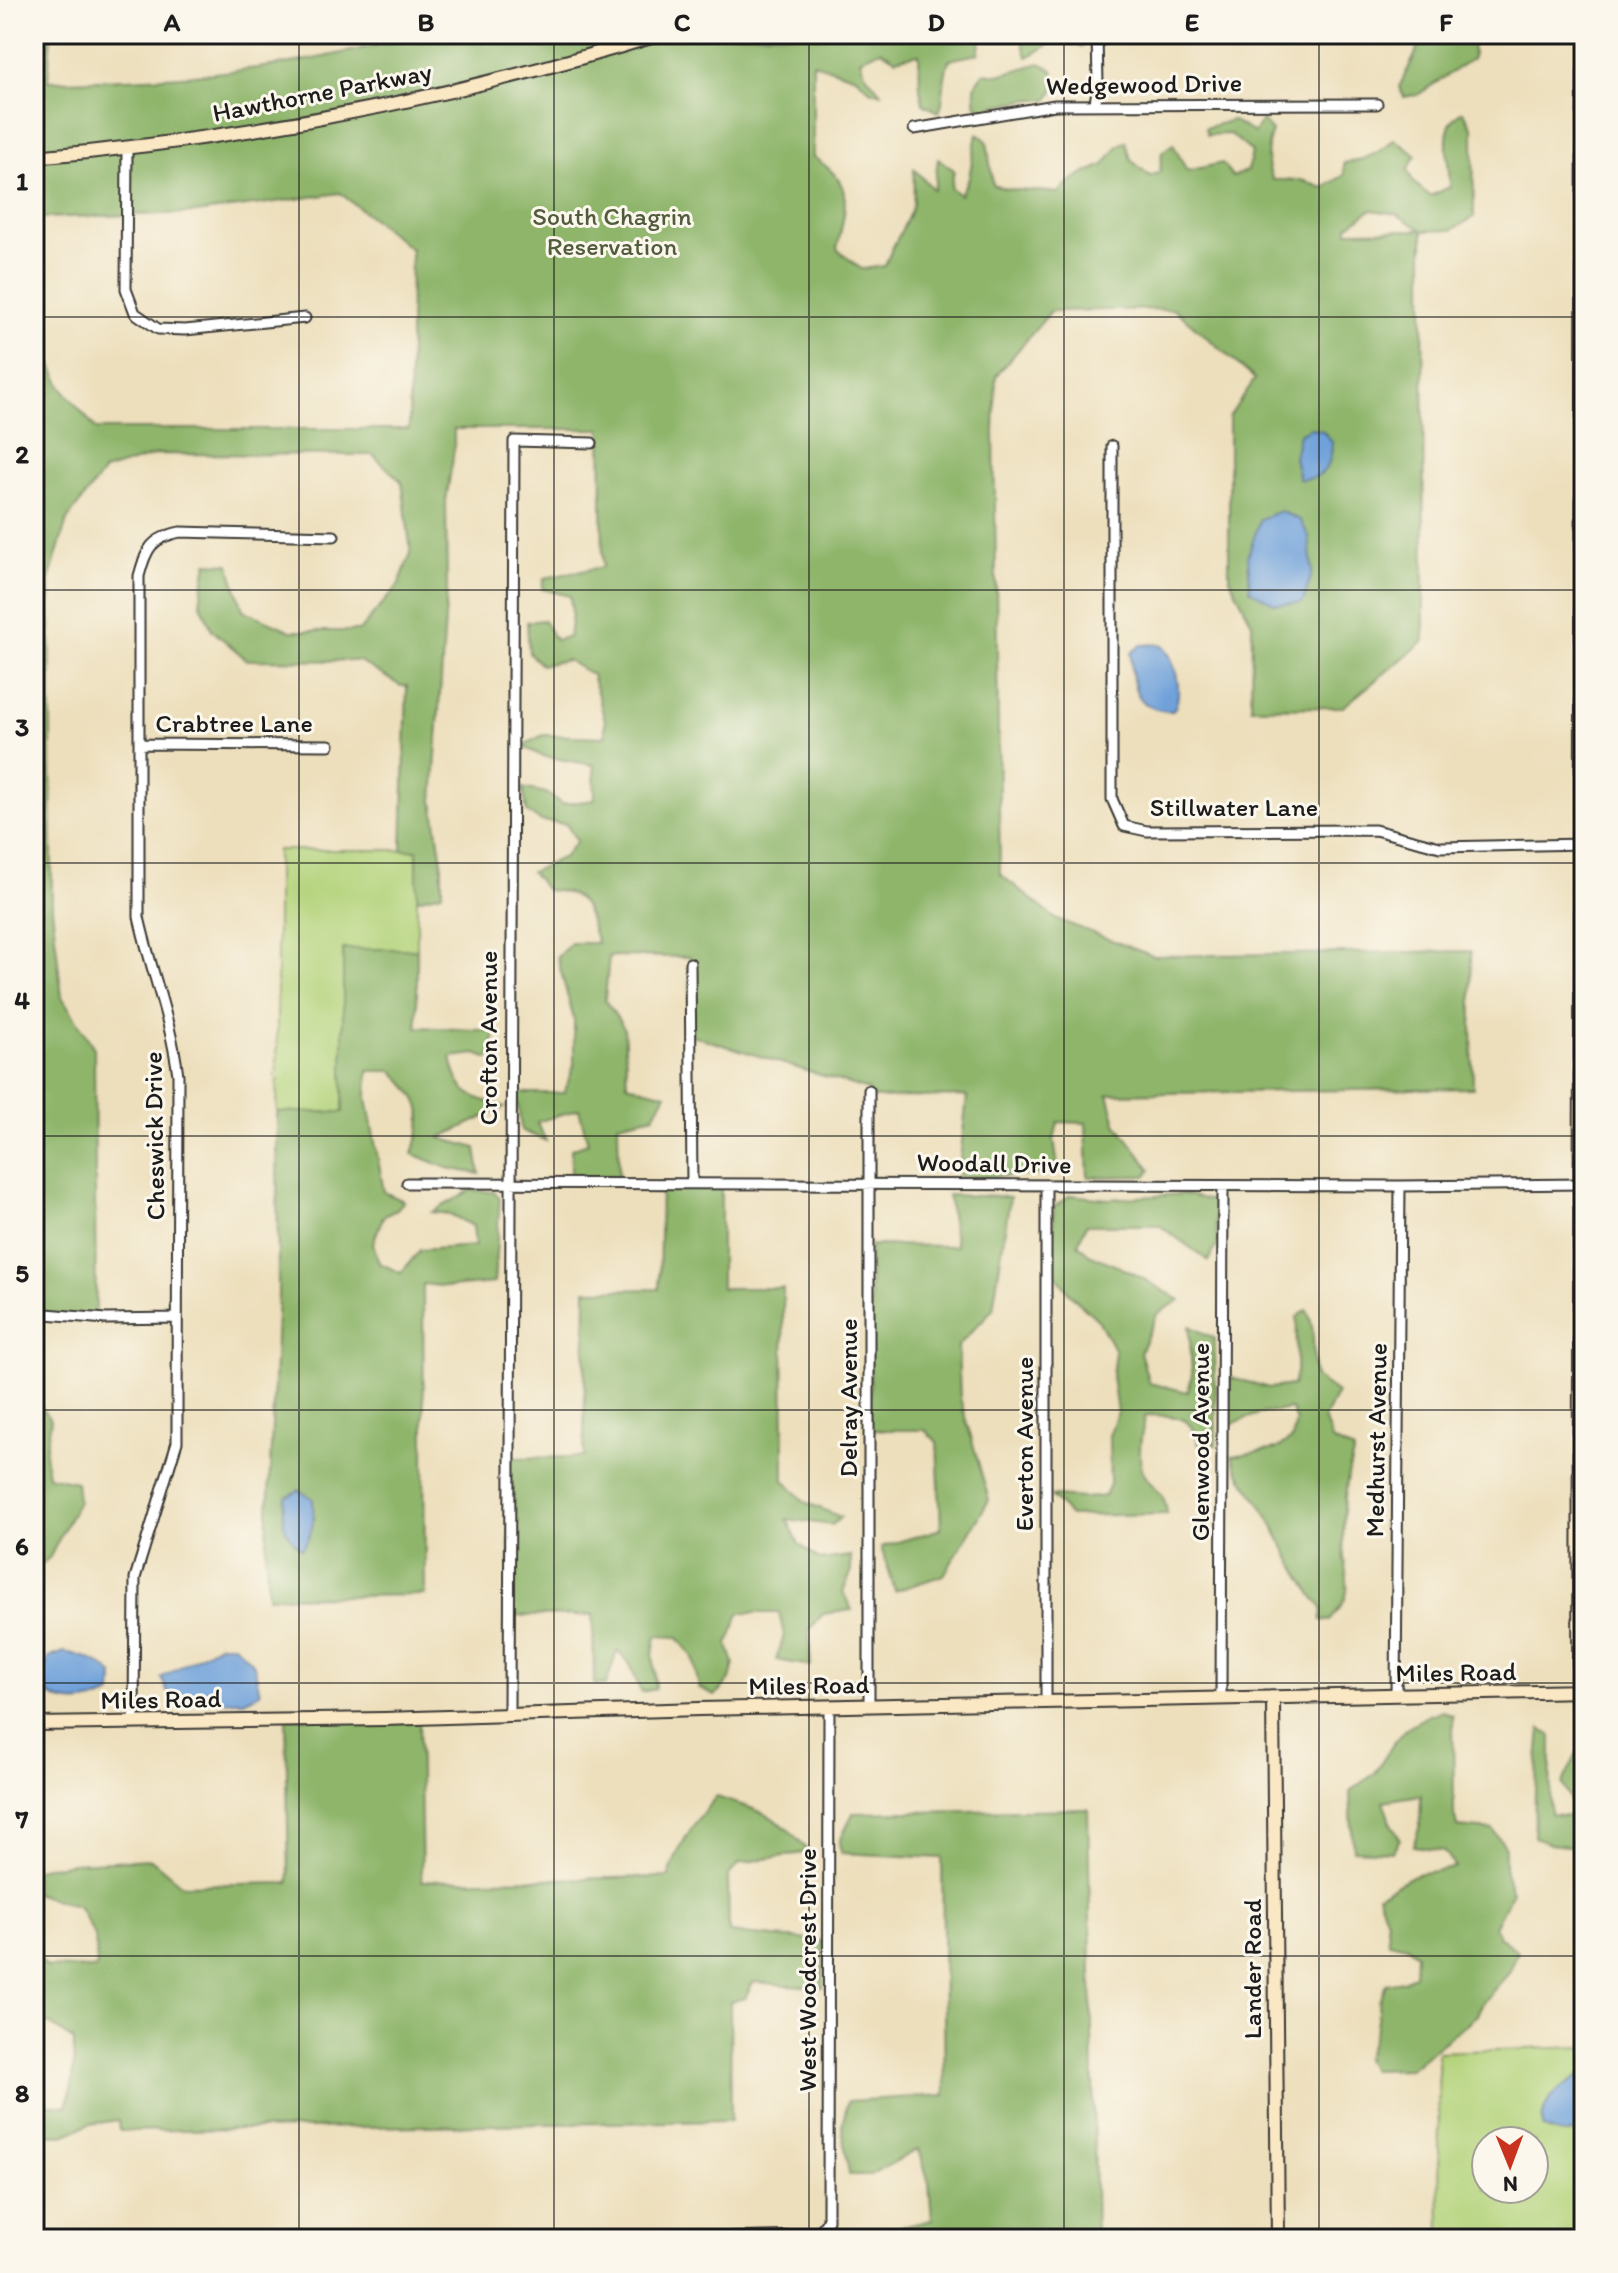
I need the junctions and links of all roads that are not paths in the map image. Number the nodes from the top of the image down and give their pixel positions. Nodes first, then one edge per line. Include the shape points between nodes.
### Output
1 (661, 34) edge
2 (1097, 34) edge
3 (1584, 71) edge
4 (1095, 103) junction
5 (1377, 104) dead end
6 (914, 129) dead end
7 (127, 149) junction
8 (34, 157) edge
9 (305, 318) dead end
10 (592, 443) dead end
11 (1112, 446) dead end
12 (334, 536) dead end
13 (139, 744) junction
14 (329, 745) dead end
15 (1583, 844) edge
16 (690, 963) dead end
17 (869, 1090) dead end
18 (407, 1183) dead end
19 (509, 1183) junction
20 (692, 1183) junction
21 (870, 1184) junction
22 (1582, 1184) edge
23 (1046, 1186) junction
24 (1223, 1186) junction
25 (1400, 1186) junction
26 (34, 1313) edge
27 (177, 1318) junction
28 (1582, 1692) edge
29 (1396, 1695) junction
30 (1221, 1699) junction
31 (1273, 1699) junction
32 (1046, 1702) junction
33 (869, 1706) junction
34 (829, 1707) junction
35 (509, 1714) junction
36 (134, 1720) junction
37 (34, 1724) edge
38 (682, 2239) edge
39 (1278, 2239) edge

1 - 7 street, Hawthorne Parkway via 396,103
2 - 4 street
3 - 15 street
4 - 5 street, Wedgewood Drive
4 - 6 street, Wedgewood Drive
7 - 8 street, Hawthorne Parkway
7 - 9 street via 126,289 135,313 158,329 185,330
10 - 19 street, Crofton Avenue via 514,441
11 - 15 street, Stillwater Lane via 1112,799 1124,826 1147,831 1375,830 1440,847
12 - 13 street, Cheswick Drive via 180,532 163,536 145,551 139,576
13 - 14 street, Crabtree Lane
13 - 27 street, Cheswick Drive via 139,917 174,1037 178,1075
15 - 22 street
16 - 20 street
17 - 21 street, Delray Avenue
18 - 19 street, Woodall Drive
19 - 20 street, Woodall Drive
19 - 35 street, Crofton Avenue
20 - 21 street, Woodall Drive
21 - 23 street, Woodall Drive
21 - 33 street, Delray Avenue
22 - 25 street, Woodall Drive
22 - 28 street
23 - 24 street, Woodall Drive
23 - 32 street, Everton Avenue
24 - 25 street, Woodall Drive
24 - 30 street, Glenwood Avenue
25 - 29 street, Medhurst Avenue
26 - 27 street
27 - 36 street, Cheswick Drive via 177,1442 135,1578
28 - 29 street, Miles Road
29 - 31 street, Miles Road
30 - 31 street, Miles Road
30 - 32 street, Miles Road
31 - 39 street, Lander Road
32 - 33 street, Miles Road
33 - 34 street, Miles Road
34 - 35 street, Miles Road
34 - 38 street, West Woodcrest Drive via 828,2220 821,2230 804,2236
35 - 36 street, Miles Road
36 - 37 street, Miles Road

